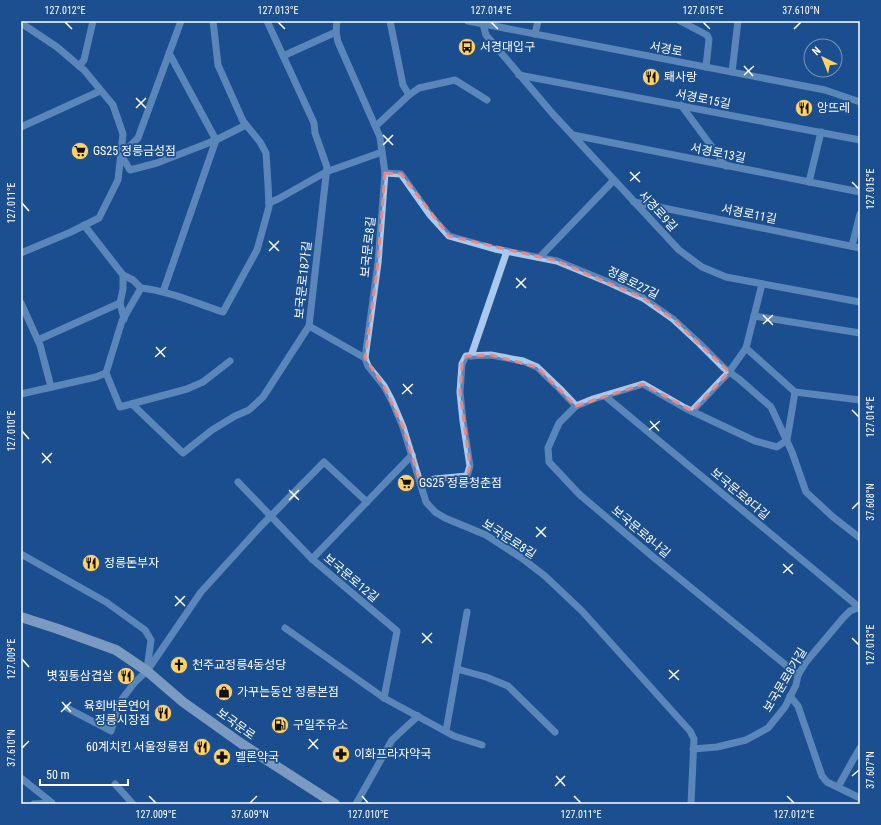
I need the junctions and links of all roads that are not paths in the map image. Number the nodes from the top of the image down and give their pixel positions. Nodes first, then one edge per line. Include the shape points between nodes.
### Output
1 (93, 21) edge
2 (181, 21) edge
3 (212, 21) edge
4 (267, 21) edge
5 (336, 21) edge
6 (390, 21) edge
7 (468, 21) edge
8 (538, 21) edge
9 (680, 21) edge
10 (738, 21) edge
11 (21, 24) edge
12 (483, 24) junction
13 (336, 32) junction
14 (535, 34) junction
15 (169, 53) junction
16 (283, 56) junction
17 (79, 66) junction
18 (706, 67) junction
19 (732, 72) junction
20 (519, 74) junction
21 (100, 91) junction
22 (409, 95) junction
23 (487, 100) dead end
24 (860, 102) edge
25 (681, 105) junction
26 (246, 125) junction
27 (376, 126) junction
28 (21, 127) edge
29 (821, 132) junction
30 (572, 135) junction
31 (216, 140) junction
32 (860, 140) edge
33 (382, 152) junction
34 (121, 155) junction
35 (726, 166) junction
36 (326, 172) junction
37 (385, 173) junction
38 (614, 180) junction
39 (809, 182) junction
40 (860, 192) edge
41 (634, 202) junction
42 (269, 203) junction
43 (860, 214) edge
44 (84, 225) junction
45 (852, 246) junction
46 (860, 248) edge
47 (507, 251) junction
48 (21, 253) edge
49 (540, 258) junction
50 (122, 275) junction
51 (762, 284) junction
52 (140, 288) junction
53 (163, 292) junction
54 (860, 302) edge
55 (21, 303) edge
56 (120, 303) junction
57 (754, 316) junction
58 (124, 319) junction
59 (309, 326) junction
60 (860, 333) edge
61 (38, 340) junction
62 (746, 348) junction
63 (471, 356) junction
64 (365, 358) junction
65 (230, 361) dead end
66 (729, 372) junction
67 (106, 374) junction
68 (51, 387) junction
69 (795, 392) junction
70 (21, 394) edge
71 (605, 396) junction
72 (860, 400) edge
73 (132, 404) junction
74 (576, 406) junction
75 (692, 412) junction
76 (787, 440) junction
77 (412, 455) junction
78 (238, 482) dead end
79 (421, 485) junction
80 (367, 502) junction
81 (271, 516) junction
82 (860, 538) edge
83 (21, 554) edge
84 (312, 559) junction
85 (860, 608) edge
86 (467, 612) dead end
87 (21, 617) edge
88 (285, 628) dead end
89 (457, 669) junction
90 (147, 671) junction
91 (798, 675) junction
92 (790, 696) junction
93 (384, 698) junction
94 (67, 708) dead end
95 (418, 716) junction
96 (446, 731) junction
97 (555, 732) dead end
98 (482, 745) dead end
99 (860, 748) edge
100 (694, 749) junction
101 (21, 778) edge
102 (115, 784) dead end
103 (838, 787) junction
104 (860, 798) edge
105 (53, 803) edge
106 (34, 804) edge
107 (133, 804) edge
108 (335, 804) edge
109 (356, 804) edge
110 (691, 804) edge

1 - 17 street via 84,60
2 - 15 street
3 - 26 street via 218,65
4 - 16 street, 보국문로18가길
5 - 13 street, 보국문로8길
6 - 22 street via 403,85
7 - 12 street, 서경로
8 - 14 street
9 - 18 street via 707,35 709,40
10 - 19 street
11 - 17 street via 57,47
12 - 14 street, 서경로
12 - 20 street, 서경로9길 via 486,35
13 - 16 street
13 - 27 street, 보국문로8길 via 338,42
14 - 18 street, 서경로
15 - 31 street
15 - 34 street via 138,138
16 - 36 street, 보국문로18가길 via 314,123 327,166
17 - 21 street
18 - 19 street, 서경로
19 - 24 street, 서경로 via 825,90
20 - 25 street, 서경로15길
20 - 30 street, 서경로9길
21 - 28 street
21 - 34 street via 113,105 123,134
22 - 23 street via 419,88 455,80
22 - 27 street
25 - 29 street, 서경로15길
25 - 35 street
26 - 31 street
26 - 42 street via 266,153
27 - 33 street, 보국문로8길
29 - 32 street, 서경로15길
29 - 39 street
30 - 35 street, 서경로13길
30 - 38 street, 서경로9길
31 - 34 street via 157,163 130,170
31 - 53 street
33 - 36 street
33 - 37 street, 보국문로8길
34 - 44 street via 118,180 99,218
35 - 39 street, 서경로13길
36 - 42 street
36 - 59 street, 보국문로18가길
37 - 47 street, 정릉로27길 via 401,174 430,215 449,236
37 - 64 street, 보국문로8길 via 378,262
38 - 41 street, 서경로9길
38 - 49 street
39 - 40 street, 서경로13길
41 - 45 street, 서경로11길
41 - 51 street, 서경로9길 via 679,250 702,268 726,277
42 - 53 street via 257,250 223,312
43 - 45 street
44 - 48 street
44 - 50 street
45 - 46 street, 서경로11길
47 - 49 street, 정릉로27길
47 - 63 street
49 - 66 street, 정릉로27길 via 558,261 643,298 673,318
50 - 52 street via 133,280
50 - 56 street
51 - 54 street, 서경로9길
51 - 57 street
52 - 53 street
52 - 58 street
55 - 61 street
56 - 58 street
56 - 61 street
57 - 60 street
57 - 62 street
58 - 67 street
59 - 64 street
59 - 73 street, 보국문로18가길 via 263,397 249,410 212,430 183,453
61 - 68 street
62 - 66 street
62 - 69 street
63 - 74 street via 524,361 537,367
63 - 79 street via 466,356 462,364 460,392 470,466 467,476 435,480
64 - 77 street, 보국문로8길 via 392,401
65 - 73 street via 204,382
66 - 75 street
66 - 76 street, 정릉로27길 via 771,407
67 - 68 street
67 - 73 street via 120,407
68 - 70 street
69 - 72 street
69 - 76 street
71 - 74 street, 보국문로8나길
71 - 75 street, 보국문로8나길 via 643,384
71 - 85 street, 보국문로8다길
74 - 91 street, 보국문로8나길 via 559,423 548,448 549,462 579,494
75 - 76 street, 보국문로8나길 via 755,441 777,447
76 - 82 street, 정릉로27길 via 806,492
77 - 79 street, 보국문로8길
77 - 80 street, 보국문로12길
78 - 81 street
79 - 100 street, 보국문로8길 via 426,502 434,512 486,535 504,547 545,576 582,611 690,731 694,739
80 - 81 street via 324,462
80 - 84 street, 보국문로12길
81 - 84 street
81 - 90 street via 201,592
83 - 90 street via 106,602 146,630 150,640
84 - 93 street, 보국문로12길 via 397,631
85 - 91 street, 보국문로8가길 via 850,611 842,618
86 - 89 street
87 - 90 main road, 보국문로 via 116,650
88 - 93 street
89 - 96 street
89 - 97 street via 508,686
90 - 94 street via 135,682 119,704 111,731
90 - 108 main road, 보국문로 via 183,702 242,744
91 - 92 street, 보국문로8가길
92 - 100 street, 보국문로8가길 via 785,707 768,728 746,740
92 - 103 street via 798,706 822,776 827,782
93 - 95 street
95 - 96 street
95 - 109 street via 392,740
96 - 98 street
99 - 103 street
100 - 110 street, 보국문로8길
101 - 105 street
102 - 107 street
103 - 104 street
105 - 106 street

